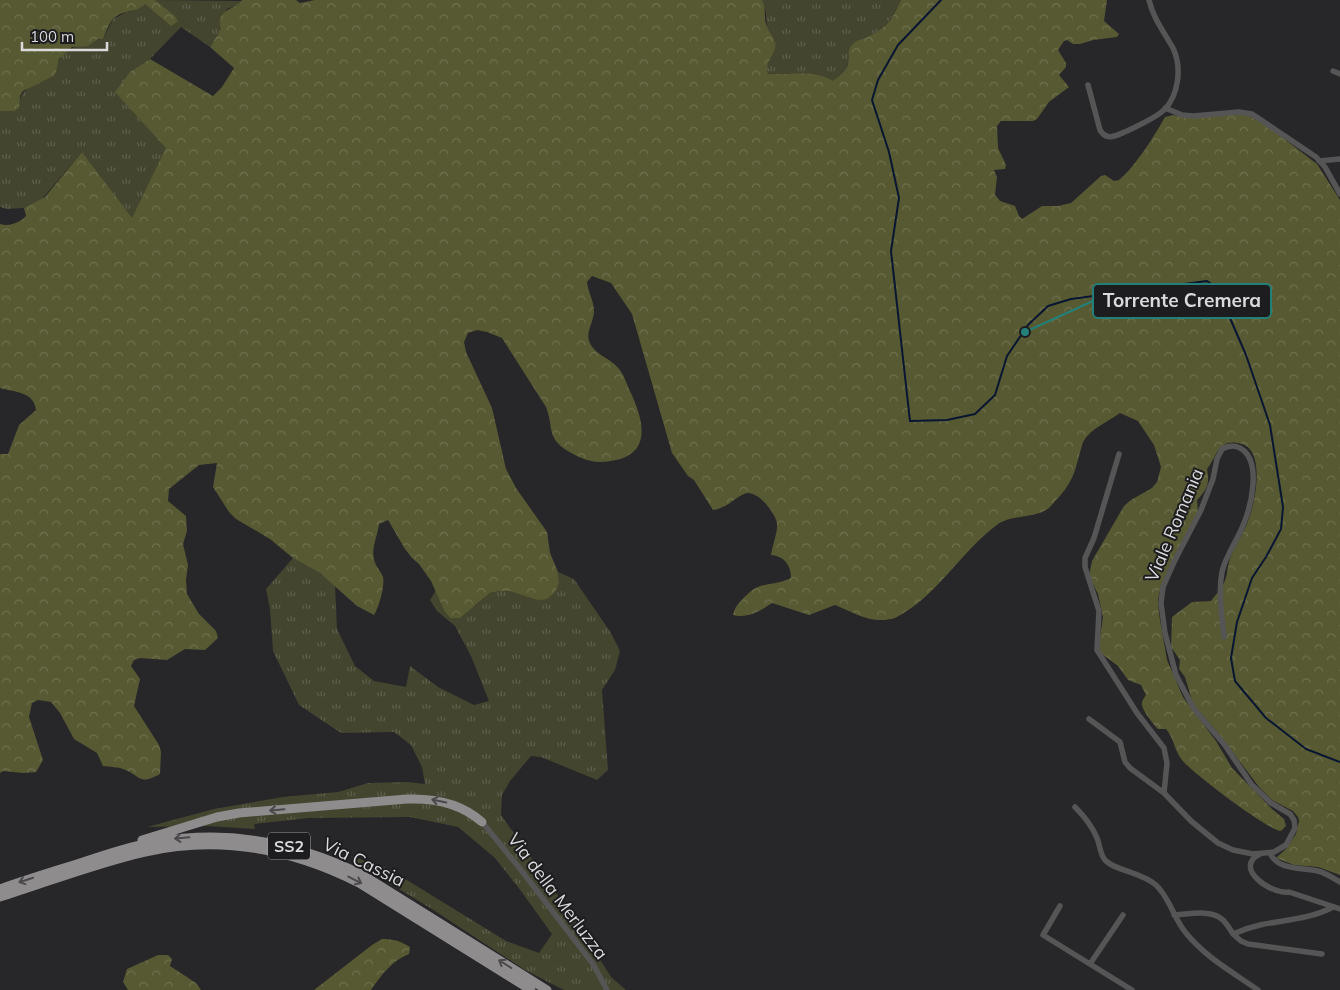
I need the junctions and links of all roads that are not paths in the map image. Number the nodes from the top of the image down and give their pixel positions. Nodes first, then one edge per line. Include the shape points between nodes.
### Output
1 (1149, 0) edge
2 (1333, 71) dead end
3 (1340, 74) edge
4 (1088, 85) dead end
5 (1165, 108) junction
6 (1340, 158) edge
7 (1319, 161) junction
8 (1340, 194) edge
9 (1119, 454) dead end
10 (1224, 637) dead end
11 (1088, 719) dead end
12 (1164, 793) junction
13 (1076, 807) dead end
14 (482, 822) joint
15 (111, 853) junction
16 (1270, 853) junction
17 (1260, 854) junction
18 (1340, 882) edge
19 (0, 889) edge
20 (0, 897) edge
21 (1060, 906) dead end
22 (1333, 907) junction
23 (1340, 909) edge
24 (1123, 914) dead end
25 (1174, 915) junction
26 (1233, 934) junction
27 (1322, 954) dead end
28 (1090, 964) junction
29 (531, 990) edge
30 (546, 990) edge
31 (607, 990) edge
32 (1132, 990) edge
33 (1258, 990) edge

1 - 5 street via 1178,62 1177,80
2 - 3 street
4 - 5 street via 1100,130 1108,137
5 - 7 street via 1193,116 1249,113
6 - 7 street
7 - 8 street
9 - 12 street via 1085,567 1099,611 1097,650 1137,713 1164,748
10 - 16 street, Viale Romania via 1222,574 1247,517 1253,481 1248,455 1231,446 1222,449 1217,459 1201,510 1166,579 1161,608 1171,659 1191,704 1252,785 1294,820 1295,828 1286,845
11 - 12 street via 1120,742 1125,762 1130,768
12 - 17 street via 1218,843 1233,850
13 - 25 street via 1092,828 1106,861 1151,881 1163,893
14 -> 15 highway via 443,802 418,798 387,800 217,817
14 - 31 street, Via della Merluzza via 593,964
15 -> 19 highway, Via Cassia / SS2
30 -> 15 highway, Via Cassia / SS2 via 380,884 345,866 301,850 262,841 207,837 156,842
16 - 17 street
16 - 18 street via 1280,864 1318,871
17 - 22 street via 1252,863 1254,878 1274,890
20 -> 29 highway, Via Cassia / SS2 via 160,849 209,845 265,849 300,858 360,883
21 - 28 street via 1043,934
22 - 23 street
22 - 26 street
24 - 28 street
25 - 26 street via 1216,916
25 - 33 street via 1192,940
26 - 27 street via 1248,944
28 - 32 street

